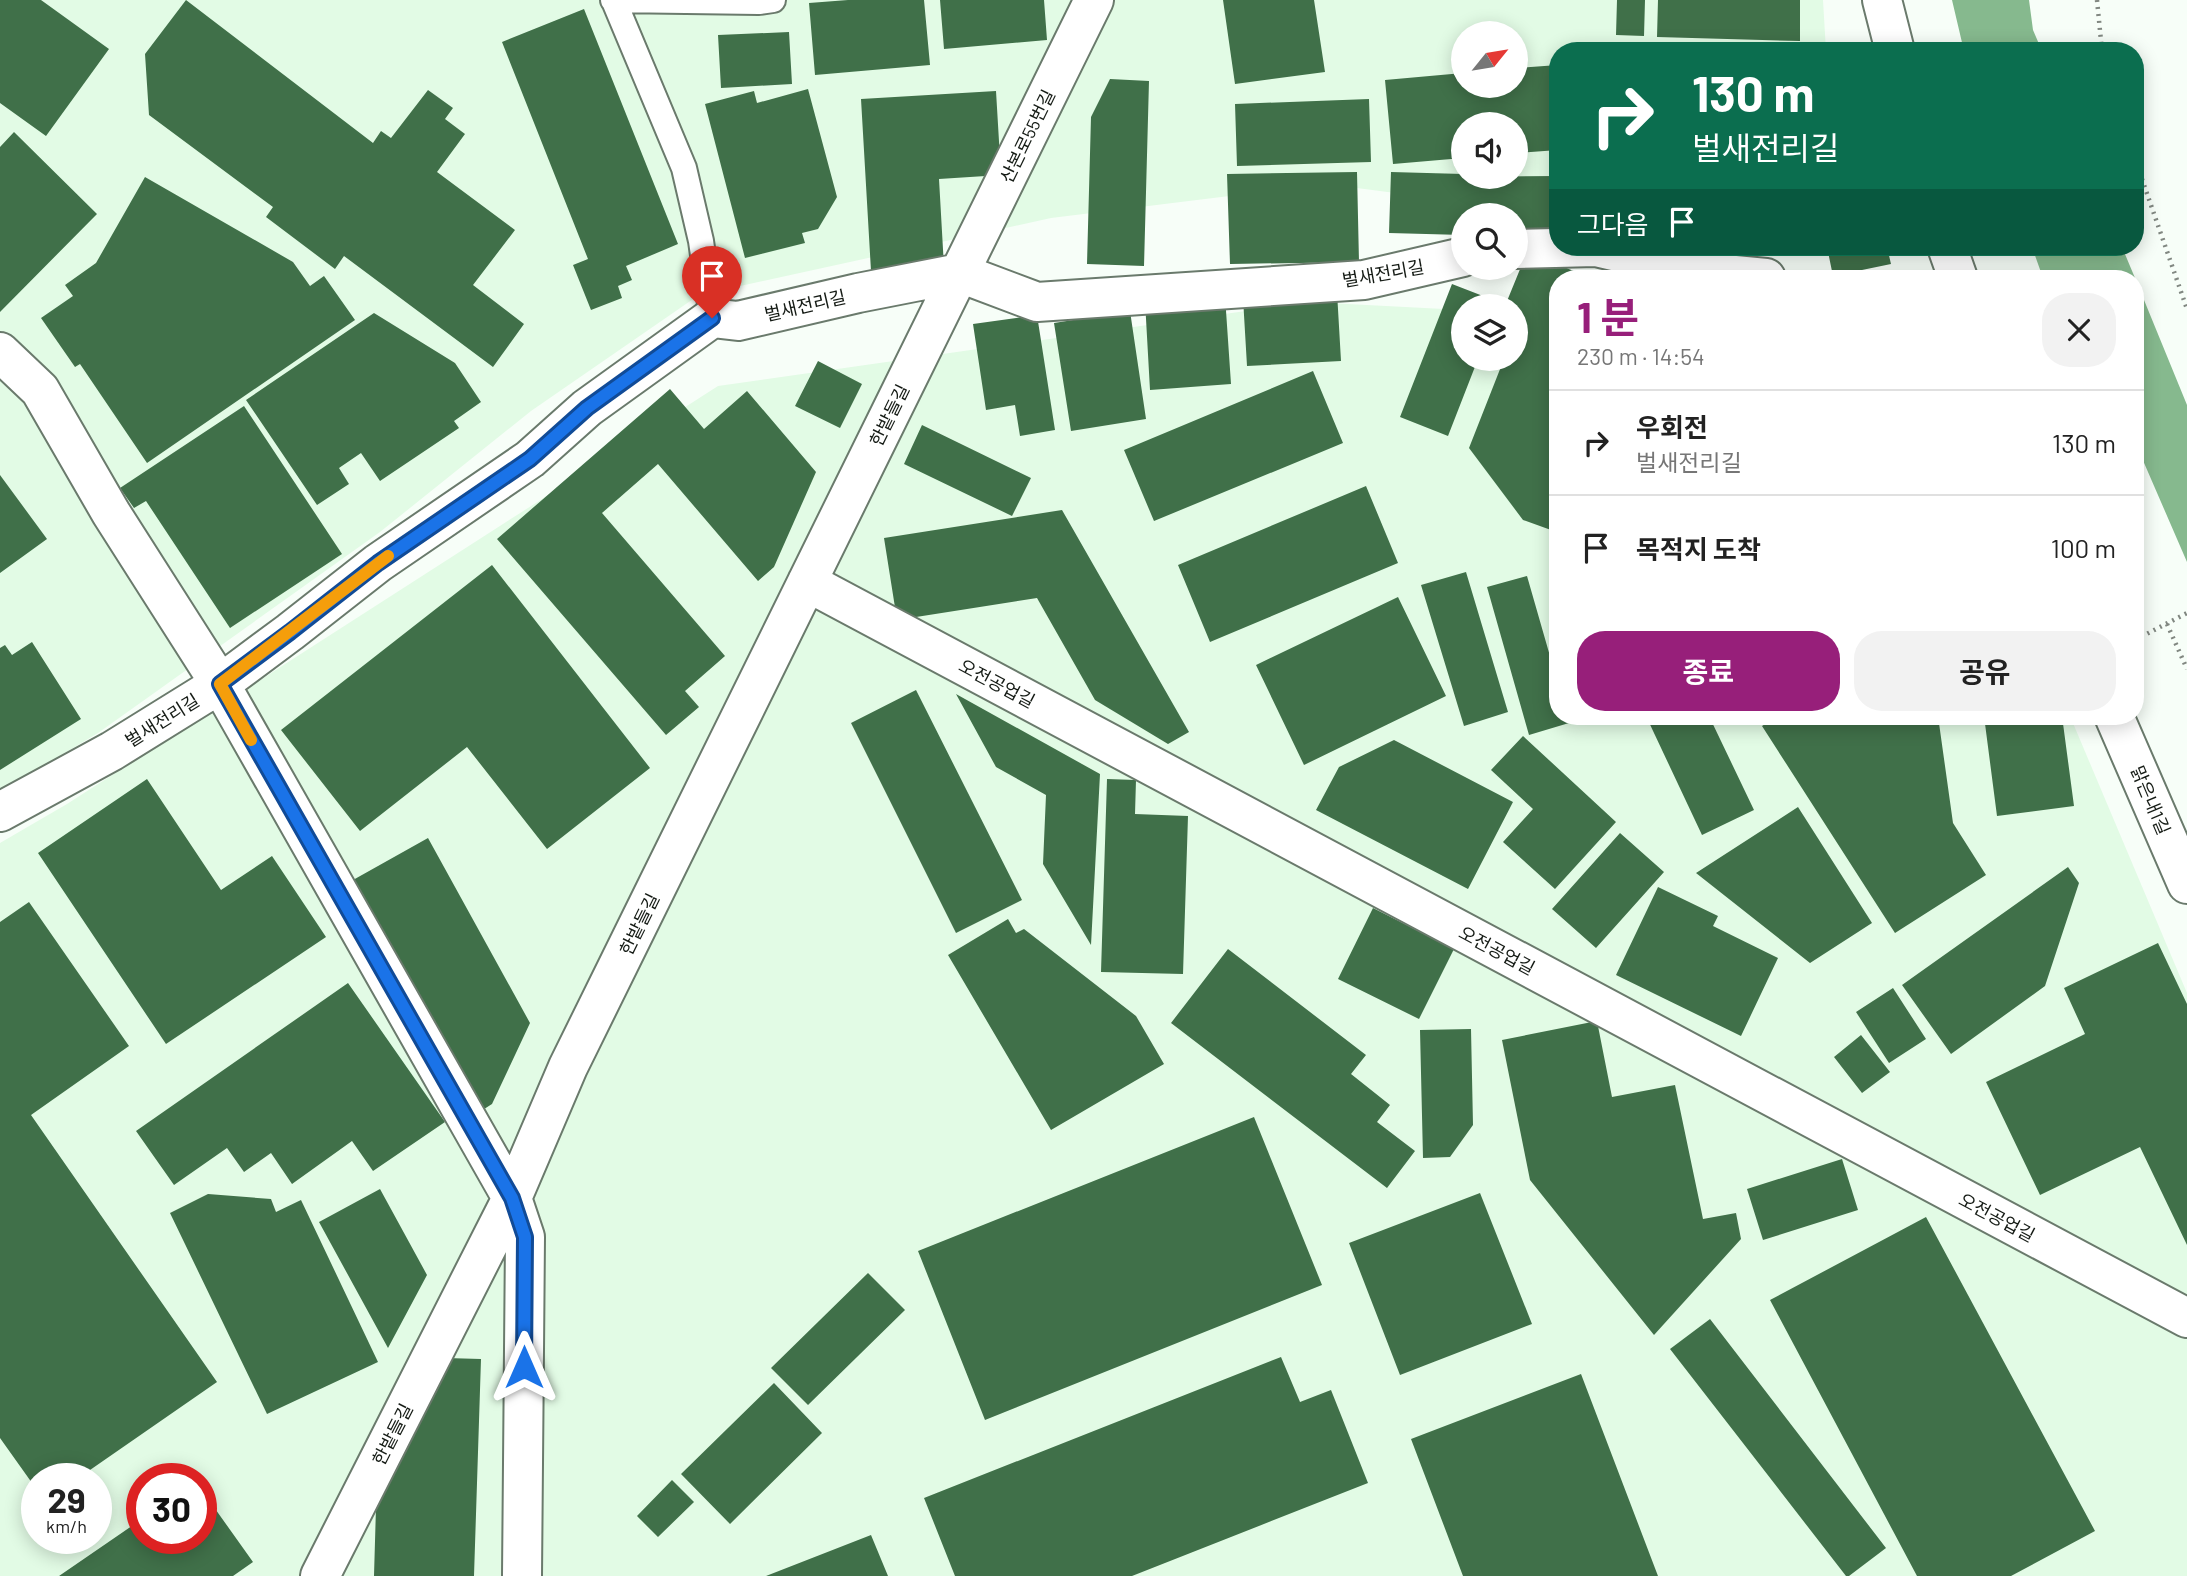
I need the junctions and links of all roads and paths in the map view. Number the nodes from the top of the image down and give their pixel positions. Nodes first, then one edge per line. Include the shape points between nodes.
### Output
1 (613, 0) edge
2 (773, 0) edge
3 (1094, 0) edge
4 (1882, 0) edge
5 (2097, 0) edge
6 (1893, 42) edge
7 (2101, 42) edge
8 (2144, 185) edge
9 (1549, 248) edge
10 (1528, 249) edge
11 (1635, 256) edge
12 (1451, 260) edge
13 (1695, 270) edge
14 (960, 273) junction
15 (2187, 309) edge
16 (712, 318) junction
17 (0, 352) edge
18 (807, 582) junction
19 (2187, 613) edge
20 (2168, 624) junction
21 (2144, 636) edge
22 (2187, 669) edge
23 (220, 684) junction
24 (2119, 725) edge
25 (0, 812) edge
26 (2187, 884) edge
27 (512, 1198) junction
28 (2187, 1318) edge
29 (320, 1576) edge
30 (522, 1576) edge

1 - 2 lane
1 - 16 lane via 684,168
3 - 14 street, 산본로55번길
4 - 6 street
5 - 7 path
8 - 15 path
9 - 10 street
11 - 13 street
12 - 14 street, 벌새전리길 via 1364,280 1037,302
14 - 16 street, 벌새전리길 via 738,321
14 - 18 street, 한밭들길
16 - 23 street, 벌새전리길 via 587,408 530,459 378,563
17 - 23 street via 40,390 111,513
18 - 27 street, 한밭들길 via 568,1067
18 - 28 street, 오전공업길
19 - 20 path
20 - 21 path
20 - 22 path
23 - 25 street, 벌새전리길 via 112,751
23 - 27 street
24 - 26 street, 맑은내1길
27 - 29 street, 한밭들길
27 - 30 street via 525,1237

